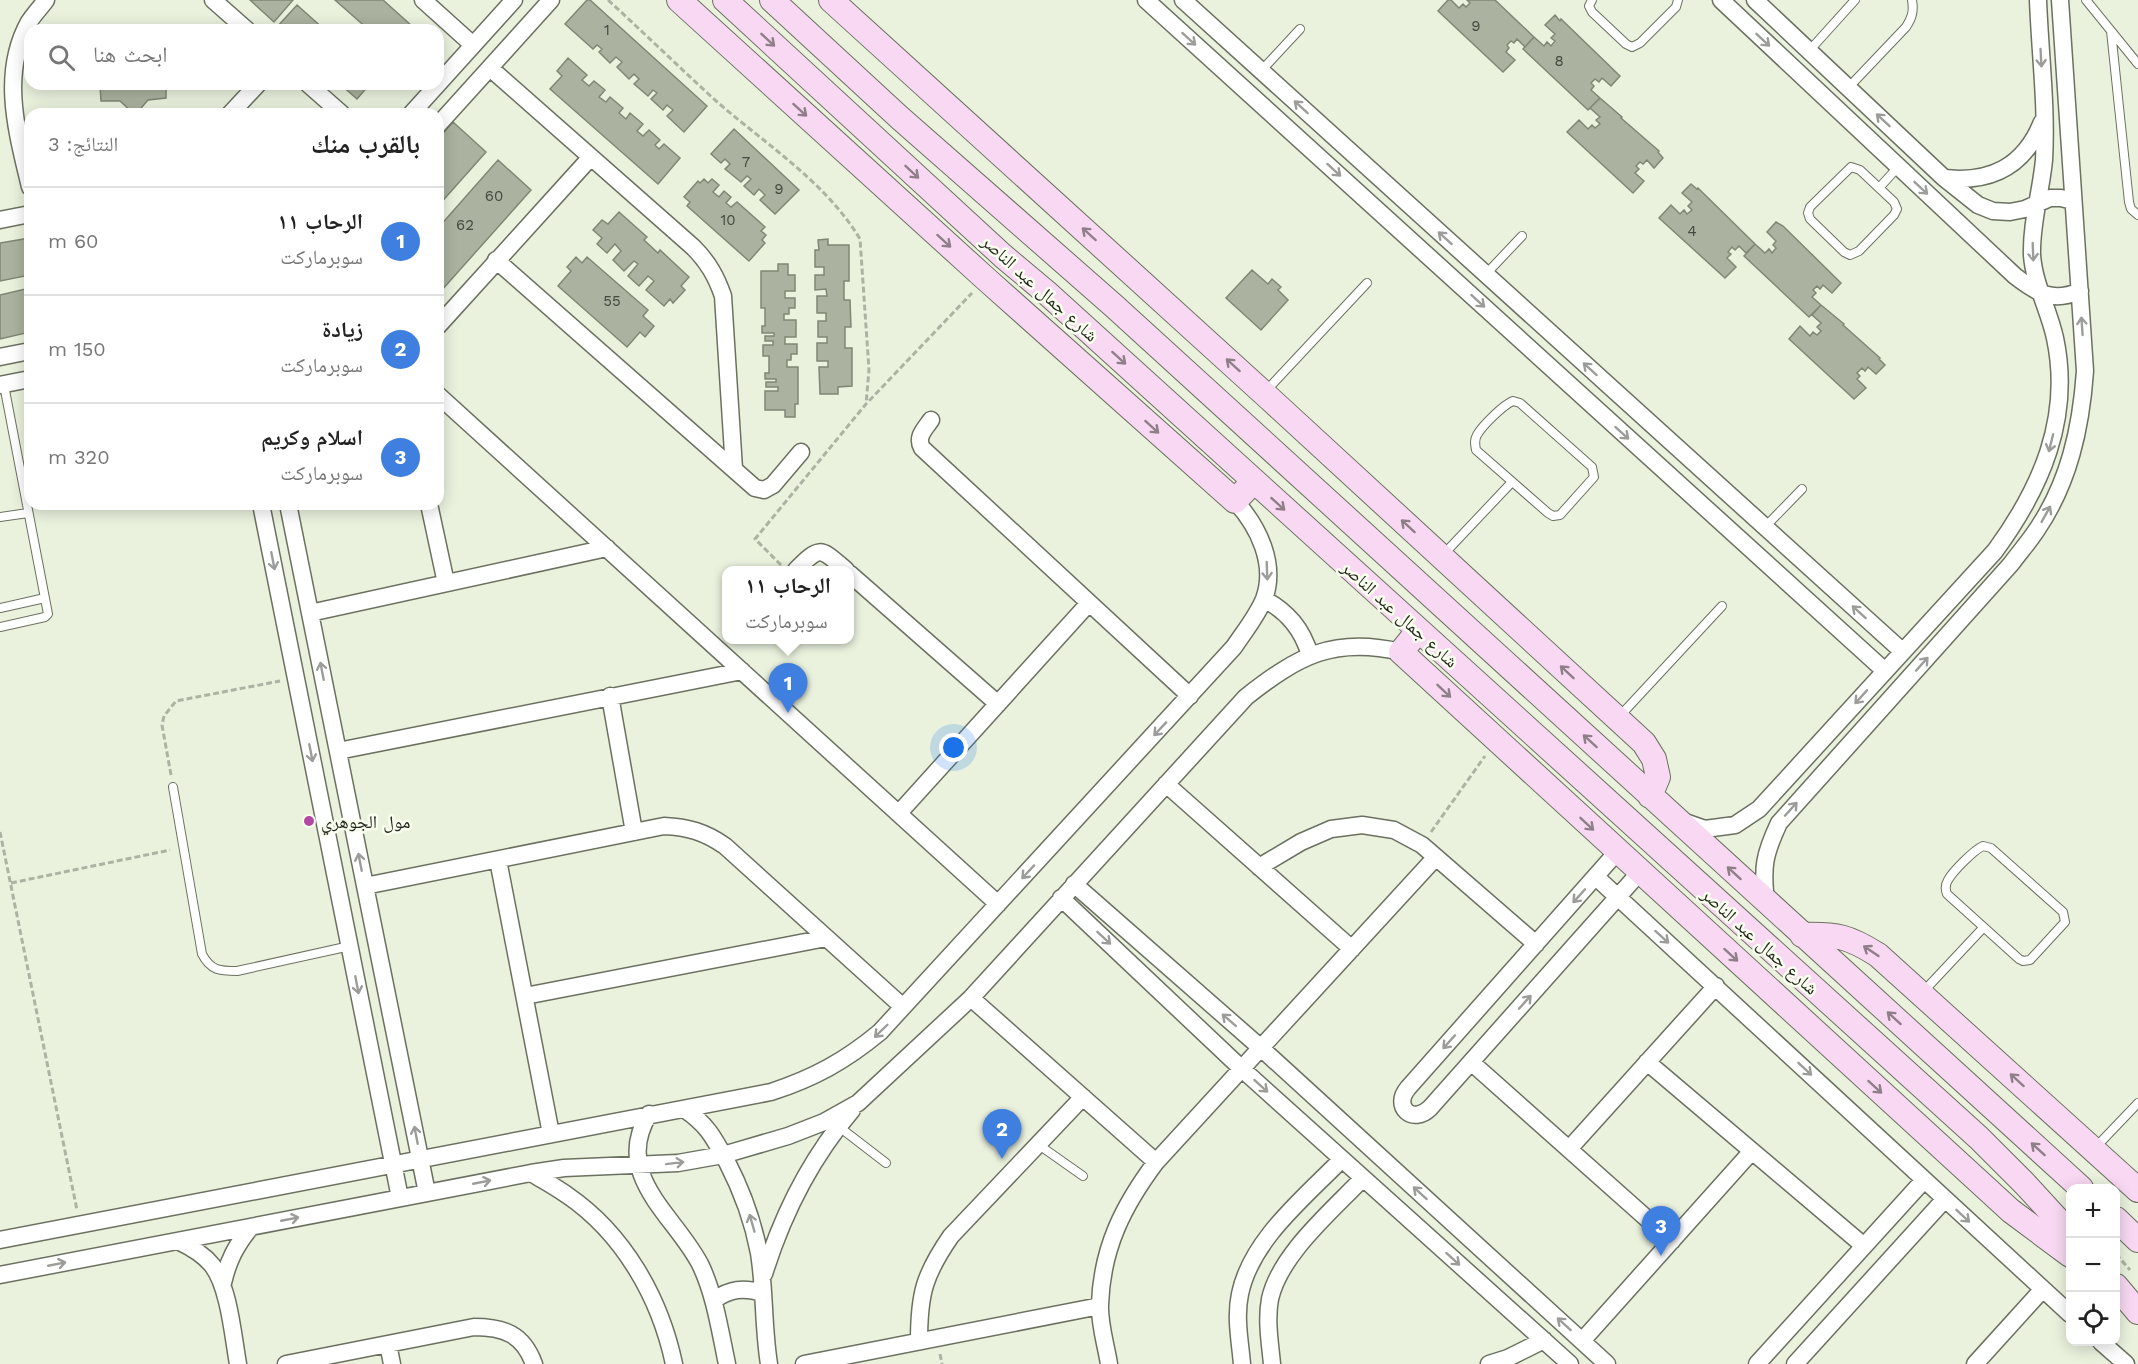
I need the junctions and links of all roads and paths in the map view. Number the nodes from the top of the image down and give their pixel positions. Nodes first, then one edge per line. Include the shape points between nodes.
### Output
1 (46, 0) edge
2 (213, 0) edge
3 (423, 0) edge
4 (514, 0) edge
5 (550, 0) edge
6 (608, 0) edge
7 (679, 0) edge
8 (725, 0) edge
9 (772, 0) edge
10 (831, 0) edge
11 (1146, 0) edge
12 (1183, 0) edge
13 (1592, 0) edge
14 (1678, 0) edge
15 (1721, 0) edge
16 (1755, 0) edge
17 (1855, 0) edge
18 (1912, 0) edge
19 (2038, 0) edge
20 (2060, 0) edge
21 (2086, 0) edge
22 (28, 24) edge
23 (240, 24) edge
24 (1300, 29) dead end
25 (2111, 31) junction
26 (24, 32) edge
27 (473, 45) junction
28 (1809, 51) junction
29 (2138, 64) edge
30 (490, 68) junction
31 (1261, 71) junction
32 (444, 77) edge
33 (928, 88) junction
34 (1848, 88) junction
35 (252, 90) edge
36 (315, 90) edge
37 (433, 90) edge
38 (236, 108) edge
39 (335, 108) edge
40 (416, 108) edge
41 (444, 118) edge
42 (900, 118) junction
43 (2044, 118) junction
44 (591, 156) junction
45 (24, 161) edge
46 (1899, 167) junction
47 (1944, 178) junction
48 (1879, 188) junction
49 (2073, 201) junction
50 (2038, 202) junction
51 (2138, 214) edge
52 (24, 215) edge
53 (0, 220) edge
54 (1027, 229) junction
55 (1522, 236) dead end
56 (1003, 256) junction
57 (496, 260) junction
58 (1070, 267) junction
59 (1486, 274) junction
60 (986, 279) junction
61 (1367, 283) dead end
62 (2080, 291) junction
63 (1047, 293) junction
64 (2040, 293) junction
65 (444, 319) edge
66 (24, 353) edge
67 (0, 357) edge
68 (24, 380) edge
69 (2, 385) edge
70 (1263, 393) junction
71 (444, 399) edge
72 (866, 404) junction
73 (931, 420) dead end
74 (801, 452) dead end
75 (734, 469) junction
76 (1704, 472) junction
77 (1254, 482) junction
78 (1512, 482) junction
79 (1802, 489) dead end
80 (1686, 490) junction
81 (24, 493) edge
82 (1235, 501) junction
83 (27, 510) edge
84 (262, 510) edge
85 (289, 510) edge
86 (430, 510) edge
87 (28, 513) junction
88 (0, 517) edge
89 (1765, 527) junction
90 (607, 548) junction
91 (1441, 557) junction
92 (783, 566) edge
93 (800, 566) edge
94 (841, 566) edge
95 (854, 578) edge
96 (446, 583) junction
97 (45, 598) junction
98 (1264, 599) junction
99 (1089, 603) junction
100 (1722, 606) dead end
101 (0, 608) edge
102 (310, 613) junction
103 (0, 627) edge
104 (1418, 631) junction
105 (1902, 651) junction
106 (1401, 652) junction
107 (1310, 655) junction
108 (742, 671) junction
109 (1885, 671) junction
110 (296, 677) junction
111 (610, 696) junction
112 (1190, 696) junction
113 (998, 704) junction
114 (1617, 718) junction
115 (1496, 740) junction
116 (338, 751) junction
117 (1166, 784) junction
118 (173, 787) joint
119 (1650, 796) junction
120 (899, 813) junction
121 (1674, 818) junction
122 (0, 832) edge
123 (634, 832) junction
124 (1422, 845) junction
125 (184, 847) junction
126 (1617, 852) junction
127 (1436, 856) junction
128 (498, 860) junction
129 (1259, 867) junction
130 (1640, 872) junction
131 (1596, 877) junction
132 (10, 883) junction
133 (1074, 884) junction
134 (365, 886) junction
135 (1061, 898) junction
136 (1618, 898) junction
137 (1766, 902) junction
138 (998, 904) junction
139 (1983, 928) junction
140 (1802, 935) junction
141 (826, 938) junction
142 (1536, 945) junction
143 (350, 946) junction
144 (1352, 949) junction
145 (1716, 986) junction
146 (1921, 994) junction
147 (525, 996) junction
148 (971, 998) junction
149 (903, 1007) junction
150 (1262, 1048) junction
151 (1471, 1062) junction
152 (1647, 1062) junction
153 (1242, 1069) junction
154 (1083, 1097) junction
155 (858, 1102) junction
156 (2138, 1103) edge
157 (684, 1109) junction
158 (649, 1114) junction
159 (838, 1126) junction
160 (551, 1134) junction
161 (1039, 1144) junction
162 (1569, 1149) junction
163 (2094, 1150) junction
164 (1752, 1151) junction
165 (723, 1155) junction
166 (420, 1159) junction
167 (1342, 1159) junction
168 (1155, 1162) junction
169 (886, 1163) dead end
170 (393, 1164) junction
171 (640, 1166) junction
172 (531, 1173) junction
173 (1083, 1176) dead end
174 (1363, 1178) junction
175 (1924, 1180) junction
176 (2077, 1184) edge
177 (2138, 1190) edge
178 (427, 1193) junction
179 (400, 1198) junction
180 (1945, 1199) junction
181 (2120, 1224) edge
182 (80, 1225) junction
183 (251, 1227) junction
184 (2066, 1229) edge
185 (0, 1240) edge
186 (178, 1240) junction
187 (1672, 1240) junction
188 (2138, 1240) edge
189 (1864, 1246) junction
190 (2066, 1252) edge
191 (0, 1275) edge
192 (2123, 1278) edge
193 (223, 1283) junction
194 (763, 1287) junction
195 (2043, 1289) junction
196 (714, 1300) junction
197 (1100, 1306) junction
198 (2066, 1310) edge
199 (2138, 1312) edge
200 (1544, 1340) junction
201 (919, 1341) junction
202 (1582, 1341) junction
203 (388, 1344) junction
204 (2106, 1346) edge
205 (1801, 1362) edge
206 (238, 1364) edge
207 (286, 1364) edge
208 (392, 1364) edge
209 (534, 1364) edge
210 (674, 1364) edge
211 (726, 1364) edge
212 (769, 1364) edge
213 (804, 1364) edge
214 (1109, 1364) edge
215 (1242, 1364) edge
216 (1272, 1364) edge
217 (1489, 1364) edge
218 (1570, 1364) edge
219 (1607, 1364) edge
220 (1757, 1364) edge
221 (1975, 1364) edge
222 (2126, 1364) edge

1 - 22 street
2 - 23 street
3 - 27 street
4 - 27 street
5 - 30 street
6 - 72 path via 716,100 792,162 850,222 860,239 869,370
7 -> 60 main road
8 -> 56 main road, شارع جمال عبد الناصر
9 - 42 main road, شارع جمال عبد الناصر
10 - 33 main road
11 -> 80 street
12 - 31 street
13 - 14 lane via 1592,12 1632,47 1676,7
15 -> 46 street
16 - 28 street
17 - 28 lane
18 - 34 lane via 1906,27
19 -> 43 street
20 - 49 street
21 - 25 lane
24 - 31 lane
25 - 29 lane
25 - 51 lane via 2129,202
26 - 45 street via 10,78 12,108
27 - 32 street
28 - 34 street
30 - 41 street
30 - 44 street
59 -> 31 street
33 - 42 main road
70 -> 33 main road
47 -> 34 street
35 - 38 street
36 - 39 street
37 - 40 street
42 - 54 main road, شارع جمال عبد الناصر
43 - 47 street via 2027,150 2013,163 1980,178
43 - 50 street
44 - 57 street
44 - 75 street via 693,247 717,278 725,315
46 - 48 lane
46 -> 64 street via 2014,276
47 - 50 street via 1978,205 1993,211 2025,209
48 - 48 lane via 1896,205 1896,212 1853,254 1844,252 1808,216 1810,207 1851,167
49 - 50 street via 2049,198
49 - 62 street
50 -> 64 street via 2032,257
52 - 53 street
54 - 56 main road
54 - 58 main road, شارع جمال عبد الناصر
55 - 59 lane
56 - 63 main road, شارع جمال عبد الناصر
57 - 65 street
57 - 75 street
58 - 63 main road
119 -> 58 main road, شارع جمال عبد الناصر
76 -> 59 street
60 - 72 path
60 -> 82 main road
61 - 70 lane
62 - 64 street via 2060,297
137 -> 62 street via 1763,877 1767,849 1779,824 2011,564 2037,531 2058,494 2073,454 2082,413 2085,370
63 -> 77 main road, شارع جمال عبد الناصر
64 -> 105 street via 2054,334 2060,376 2058,414 2036,487 1995,551
66 - 67 street
68 - 69 street
69 - 81 lane
91 -> 70 main road
71 - 90 street
72 - 92 path via 755,539
73 - 99 street via 920,435 922,448
74 - 75 street via 764,490 755,488
76 - 80 street
76 - 89 street
77 - 82 main road
77 -> 104 main road, شارع جمال عبد الناصر
78 - 78 lane via 1476,450 1474,443 1477,434 1513,401 1528,410 1594,472 1594,477 1560,515 1553,516
78 - 91 lane
79 - 89 lane
80 - 109 street
82 -> 98 street via 1260,536 1266,556 1268,578
83 - 87 lane
84 -> 110 street
85 - 102 street
86 - 96 street
87 - 88 lane
87 - 97 lane
105 -> 89 street
90 - 96 street
90 - 108 street
114 -> 91 main road
93 - 94 street via 820,552
95 - 113 street
96 - 102 street
97 - 101 lane
97 - 103 lane via 48,616
98 - 107 street via 1289,616 1306,641
98 - 112 street via 1234,647
99 - 112 street
99 - 113 street
100 - 114 lane
116 -> 102 street
104 - 106 main road
104 - 184 main road, شارع جمال عبد الناصر via 1978,1138
105 - 109 street
106 - 107 street via 1355,645
106 -> 115 main road
107 - 117 street via 1246,697
108 - 111 street
108 - 120 street
109 -> 121 street via 1759,808 1735,825 1705,829
110 - 118 path via 176,701 162,725
110 -> 143 street
111 - 116 street
111 - 123 street
112 -> 138 street
113 - 120 street
114 - 119 main road via 1644,743 1654,759 1658,777
115 - 124 path
115 -> 126 main road
134 -> 116 street
117 - 129 street
117 - 133 street
118 - 125 lane
119 - 121 main road, شارع جمال عبد الناصر
120 - 138 street
137 -> 121 main road, شارع جمال عبد الناصر
122 - 132 path
123 - 128 street
123 - 141 street via 664,826 686,827 707,834
124 - 127 street
124 - 129 street via 1394,830 1362,825 1331,829
125 - 132 path
125 - 143 lane via 207,964 220,971 237,971
126 - 130 main road
126 - 131 street
127 - 142 street
127 - 144 street
128 - 134 street
128 - 147 street
129 - 144 street
130 - 136 street
130 -> 190 main road via 2011,1211
131 - 136 street
131 -> 142 street
132 - 182 path
133 - 135 street
150 -> 133 street
166 -> 134 street
135 - 148 street
135 -> 153 street
136 -> 145 street
151 -> 136 street
137 - 140 main road, شارع جمال عبد الناصر
138 - 149 street
139 - 139 lane via 1945,888 1948,879 1983,846 2065,917 2065,922 2030,960 2023,961
139 - 146 lane
146 -> 140 main road via 1857,941 1833,934
176 -> 140 main road, شارع جمال عبد الناصر
141 - 147 street
141 - 149 street
142 -> 151 street via 1403,1094 1404,1109 1417,1116 1425,1114
143 -> 170 street
144 - 150 street
145 - 152 street
145 -> 175 street
163 -> 146 main road
147 - 160 street
148 - 154 street
148 - 155 street
149 -> 157 street via 856,1052 801,1083
150 - 153 street
202 -> 150 street
151 - 162 street
152 - 162 street
152 - 164 street
153 -> 167 street
153 - 168 street
154 - 161 street
154 - 168 street
155 - 159 street
155 - 165 street via 824,1122
156 - 163 lane
157 - 158 street
157 - 165 street via 708,1128
158 - 160 street
158 - 171 street via 638,1139
159 - 169 lane
159 - 194 street via 800,1184 781,1226
160 - 166 street
161 - 173 lane
161 - 201 street via 951,1236 936,1258 919,1307
162 - 187 street
163 - 177 main road
164 - 187 street
164 - 189 street
171 -> 165 street
194 -> 165 street via 751,1220
166 - 170 street
166 - 178 street
167 - 174 street
167 - 215 street via 1260,1246 1247,1270 1238,1322
168 - 197 street via 1132,1194 1115,1230 1104,1267
170 - 179 street
170 - 182 street
171 - 172 street
171 - 196 street via 661,1211 700,1264
178 -> 172 street
172 - 210 street via 569,1196 602,1225 630,1259 652,1297 669,1338
174 -> 200 street
174 - 216 street via 1299,1245 1276,1279 1268,1320
175 - 180 street
175 - 189 street
178 - 179 street
183 -> 179 street
180 -> 195 street
180 - 205 street
181 - 188 main road
182 - 185 street
183 - 186 street
183 - 193 street via 237,1243
191 -> 186 street
186 - 193 street via 212,1265
187 - 202 street
189 - 220 street
192 - 199 main road
193 - 206 street
194 - 196 street via 737,1289
194 - 212 street
195 - 198 street
195 - 221 street
196 - 211 street
197 - 201 street
197 - 214 street
200 - 217 street
200 - 218 street
201 - 213 street
202 - 219 street
203 - 207 street
203 - 208 street
203 - 209 street via 474,1327 495,1327 515,1336 529,1351
204 - 222 street

